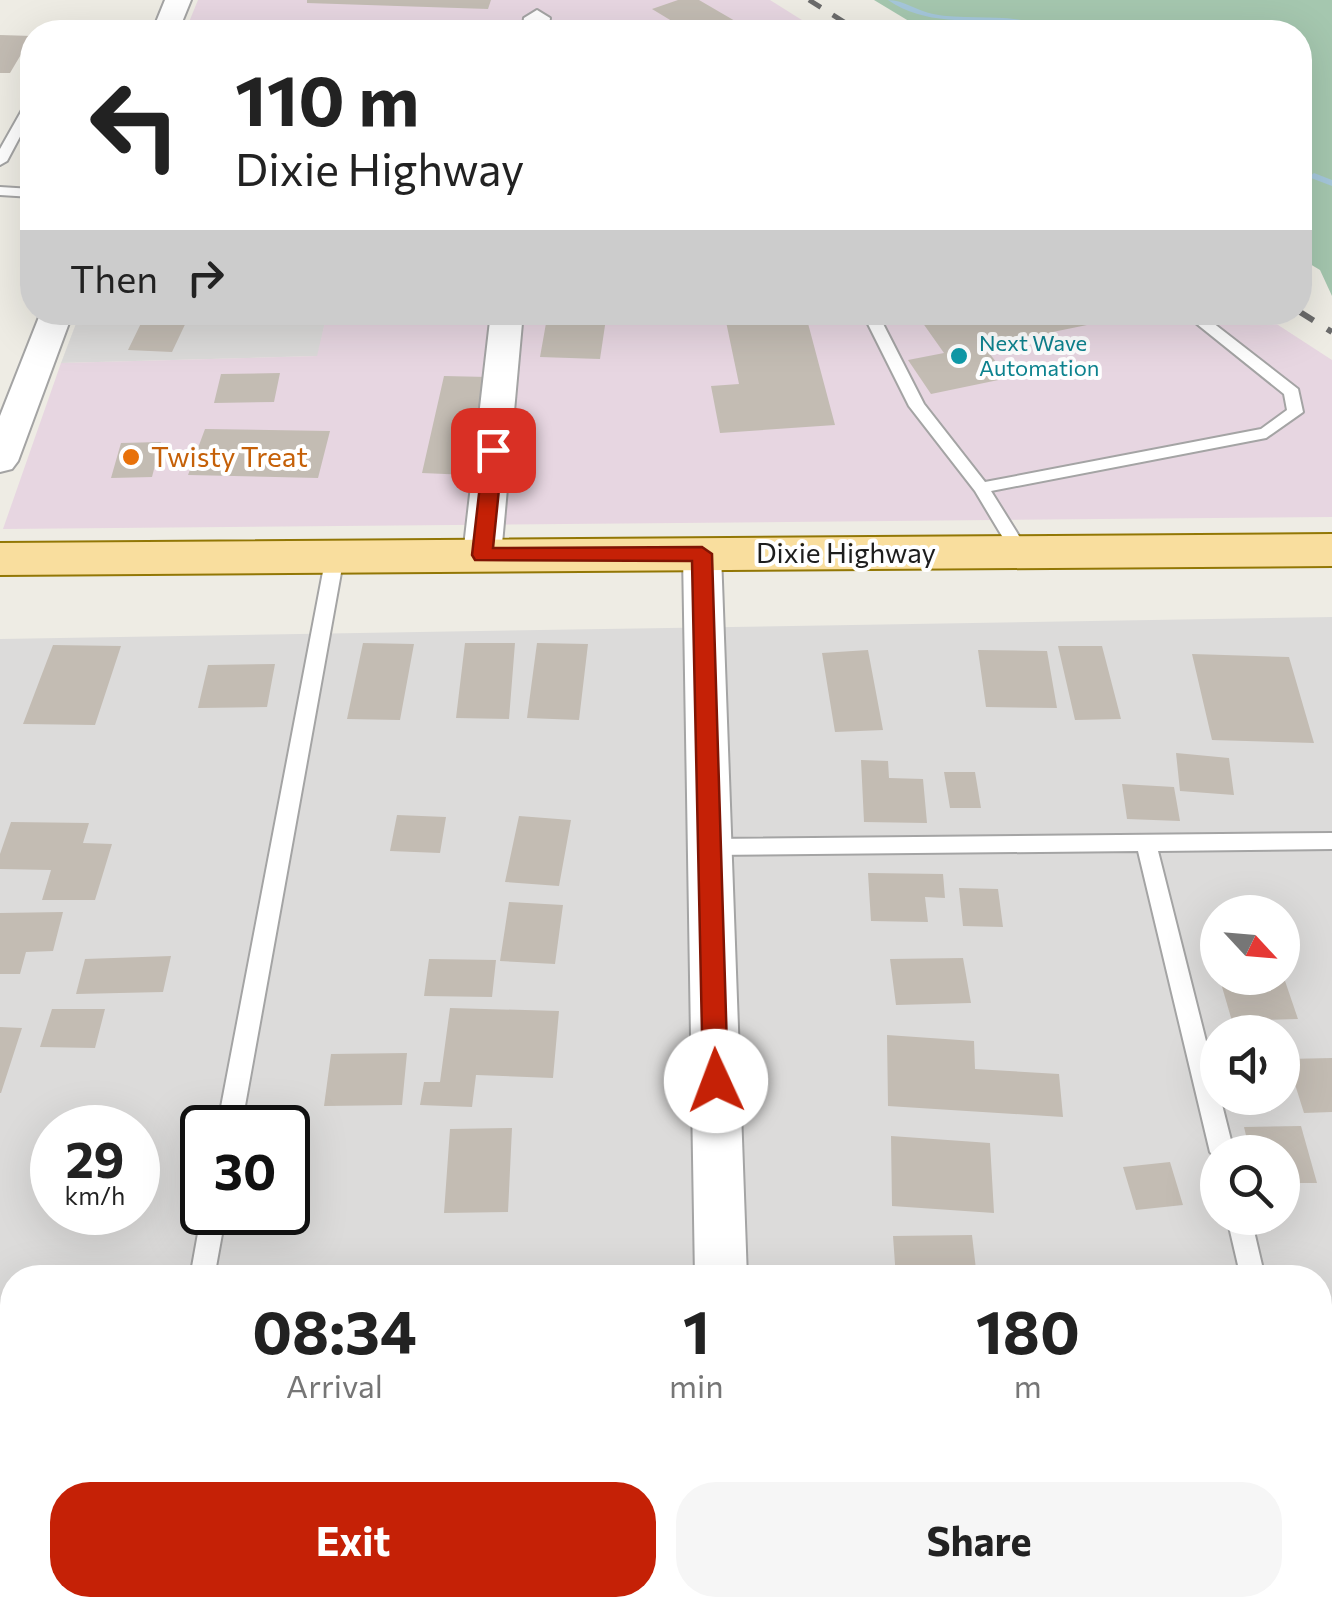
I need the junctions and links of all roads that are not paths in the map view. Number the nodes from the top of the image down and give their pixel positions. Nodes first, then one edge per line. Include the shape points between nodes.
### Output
1 (20, 125) edge
2 (0, 161) edge
3 (52, 325) edge
4 (506, 325) edge
5 (876, 325) edge
6 (1206, 325) edge
7 (0, 461) edge
8 (981, 488) junction
9 (1332, 550) edge
10 (1020, 552) junction
11 (702, 554) junction
12 (482, 555) junction
13 (335, 556) junction
14 (0, 558) edge
15 (1332, 842) edge
16 (1146, 843) junction
17 (710, 847) junction
18 (234, 1105) edge
19 (1218, 1135) edge
20 (210, 1235) edge
21 (1242, 1235) edge
22 (204, 1265) edge
23 (720, 1265) edge
24 (1250, 1265) edge

1 - 2 lane
3 - 7 street
4 - 12 street
5 - 8 lane via 917,406
6 - 8 lane via 1292,392 1295,412 1266,433
8 - 10 lane
9 - 10 main road, Dixie Highway
10 - 11 main road, Dixie Highway
11 - 12 main road, Dixie Highway
11 - 17 street
12 - 13 main road, Dixie Highway
13 - 14 main road, Dixie Highway
13 - 18 lane
15 - 16 lane
16 - 17 lane
16 - 19 lane
17 - 23 street
20 - 22 lane
21 - 24 lane

